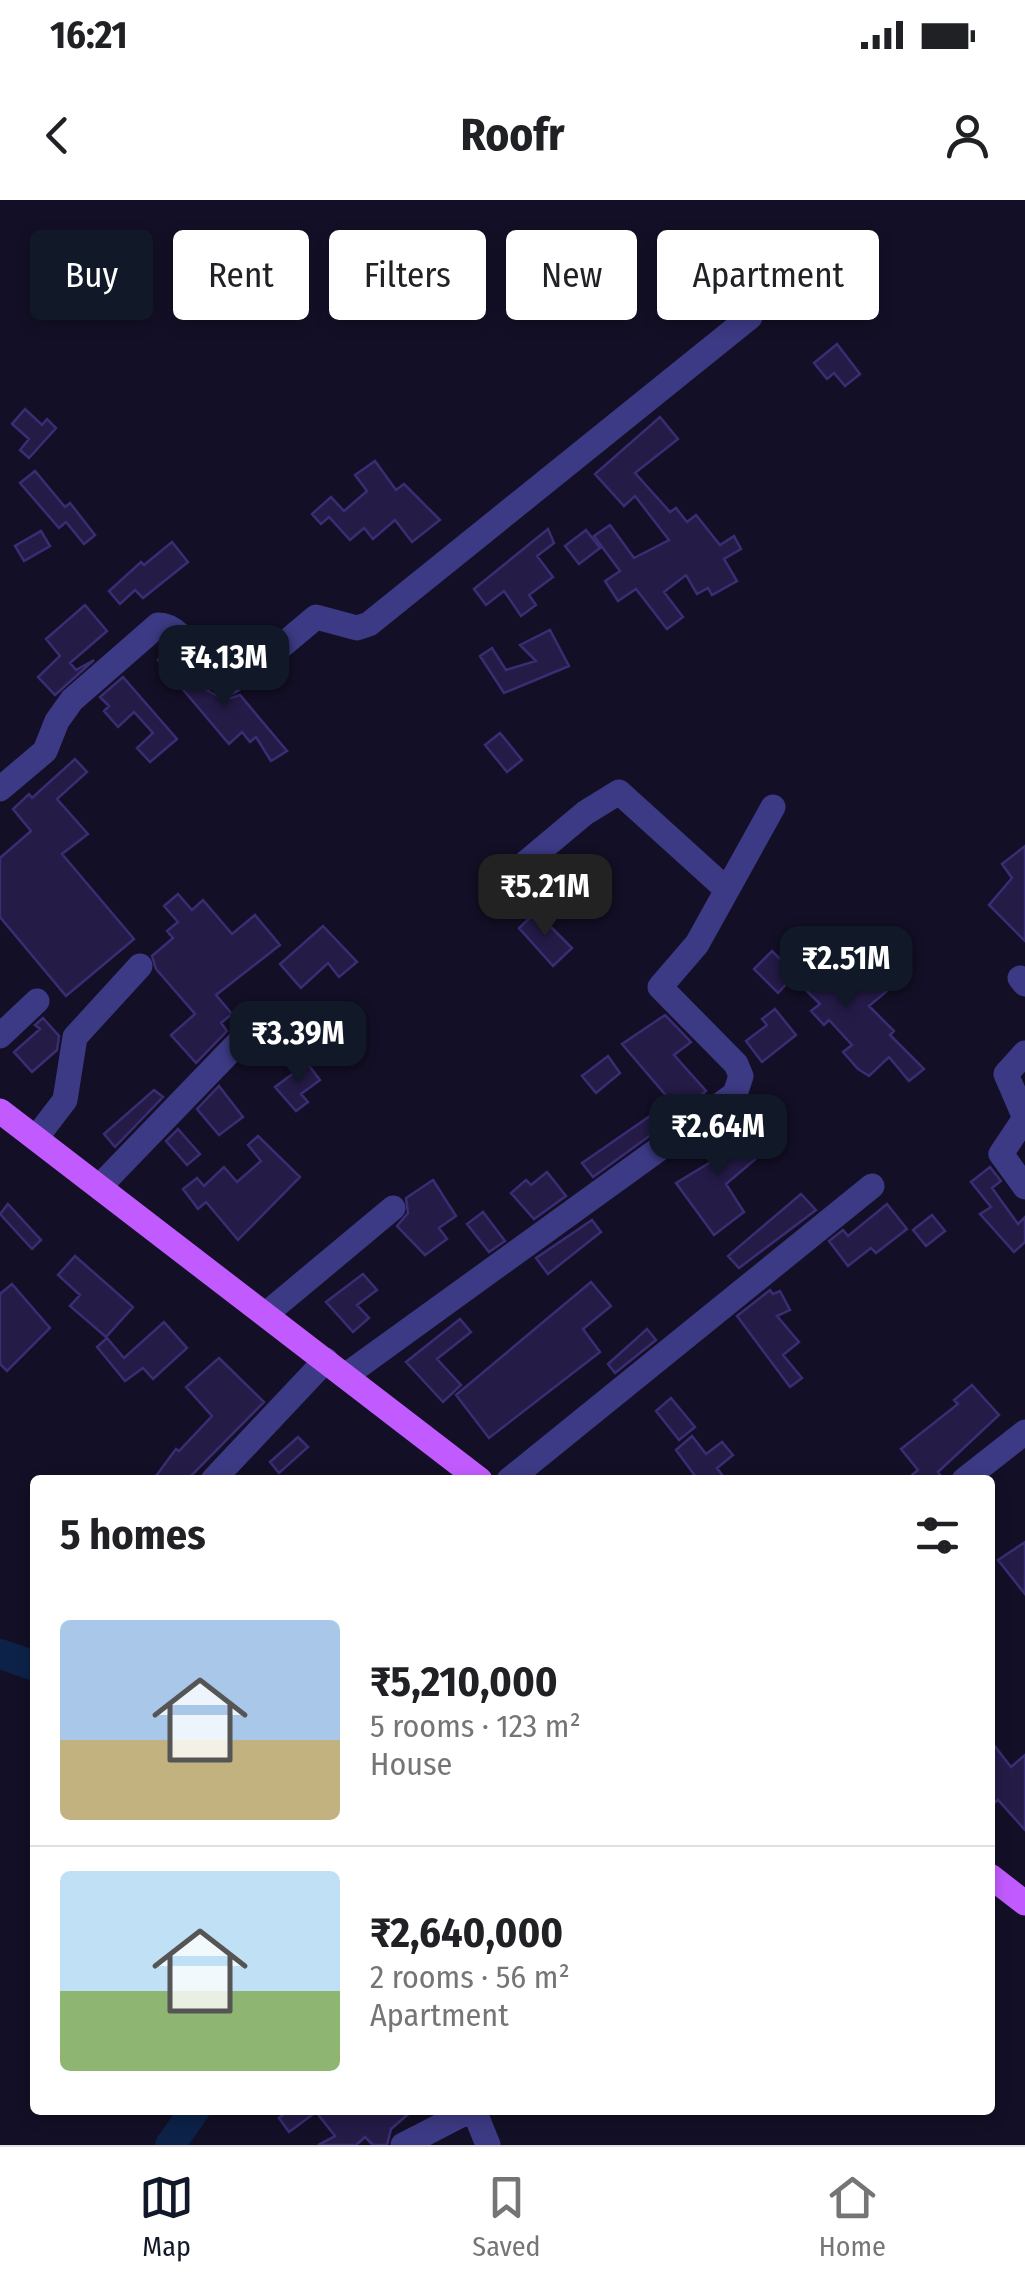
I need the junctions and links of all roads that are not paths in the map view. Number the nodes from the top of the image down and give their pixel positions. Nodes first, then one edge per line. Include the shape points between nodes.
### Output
1 (746, 320) edge
2 (0, 789) edge
3 (773, 807) dead end
4 (517, 870) dead end
5 (726, 889) junction
6 (140, 966) dead end
7 (37, 1001) dead end
8 (0, 1036) edge
9 (239, 1042) dead end
10 (1025, 1053) edge
11 (0, 1111) edge
12 (36, 1138) junction
13 (100, 1186) junction
14 (872, 1186) dead end
15 (1025, 1186) edge
16 (393, 1208) dead end
17 (266, 1314) junction
18 (336, 1368) junction
19 (1020, 1445) edge
20 (218, 1475) edge
21 (474, 1475) edge
22 (515, 1475) edge
23 (972, 1475) edge
24 (995, 1880) edge
25 (1025, 1903) edge
26 (462, 2115) edge
27 (474, 2115) edge
28 (403, 2145) edge
29 (488, 2145) edge

1 - 2 street via 369,624 357,628 316,617 227,684 173,630 158,625 72,700 48,747
3 - 5 street
4 - 5 street via 618,792
5 - 18 street via 691,953 660,987 736,1064 741,1076 735,1094
6 - 12 street via 75,1038 65,1100
7 - 8 street
9 - 13 street
10 - 15 street via 1006,1074 1024,1118 1001,1154
11 - 12 main road
12 - 13 main road
13 - 17 main road
14 - 22 street
16 - 17 street
17 - 18 main road
18 - 20 street
18 - 21 main road
19 - 23 street
24 - 25 main road
26 - 28 street
27 - 29 street

